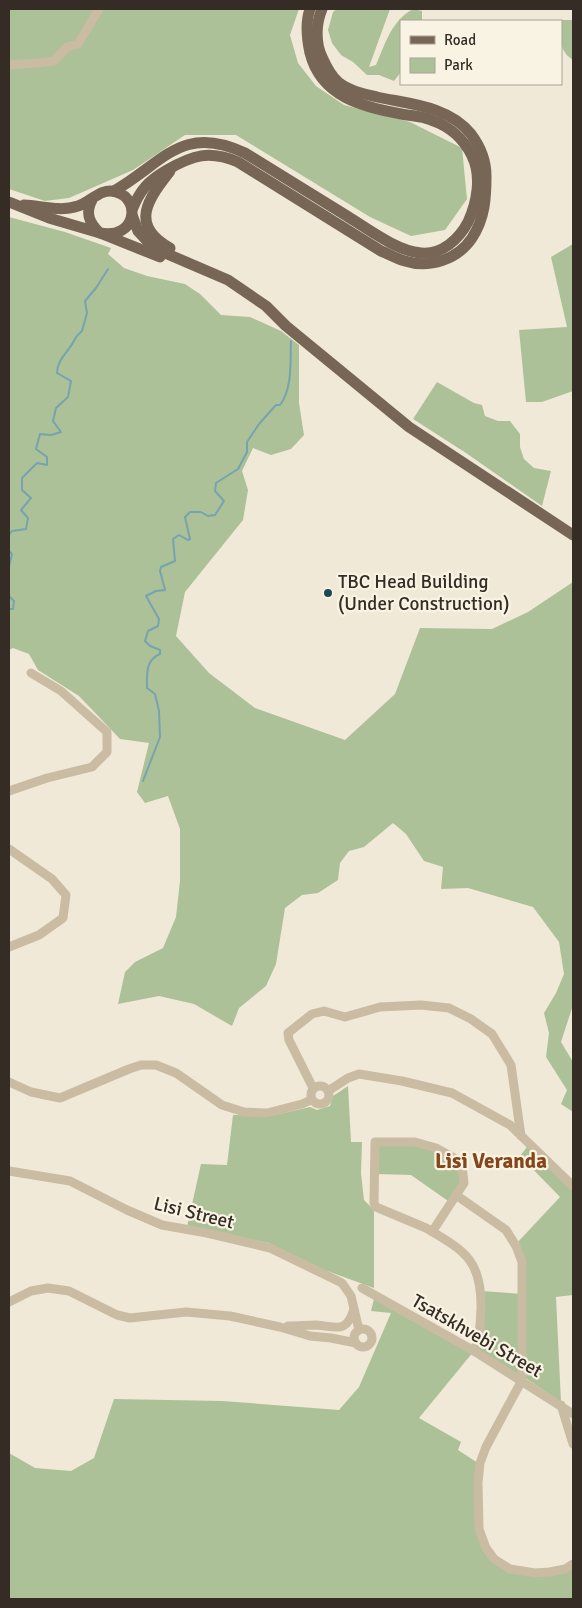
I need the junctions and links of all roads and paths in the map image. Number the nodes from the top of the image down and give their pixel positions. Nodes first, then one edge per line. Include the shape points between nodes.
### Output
1 (99, 9) edge
2 (310, 9) edge
3 (322, 9) edge
4 (9, 65) edge
5 (172, 167) junction
6 (114, 191) junction
7 (92, 200) junction
8 (12, 203) edge
9 (132, 213) junction
10 (100, 234) junction
11 (266, 306) junction
12 (286, 326) junction
13 (573, 535) edge
14 (31, 673) dead end
15 (9, 791) edge
16 (9, 849) edge
17 (9, 947) edge
18 (9, 1082) edge
19 (313, 1088) junction
20 (328, 1091) junction
21 (312, 1100) junction
22 (521, 1136) junction
23 (9, 1171) edge
24 (573, 1186) edge
25 (456, 1195) junction
26 (432, 1232) junction
27 (362, 1288) dead end
28 (9, 1302) edge
29 (354, 1309) junction
30 (280, 1327) junction
31 (359, 1330) junction
32 (356, 1343) junction
33 (474, 1351) junction
34 (522, 1380) junction
35 (561, 1405) junction
36 (573, 1414) edge
37 (573, 1444) edge
38 (573, 1564) edge

1 - 4 street via 78,44 67,47 54,61
2 - 6 main road via 307,30 312,62 335,92 363,106 430,119 465,142 474,158 477,189 473,212 463,232 452,243 431,253 407,251 244,153 212,142 178,148
3 - 5 main road via 317,33 319,52 327,70 338,82 367,95 438,110 466,128 475,139 486,171 486,192 484,215 469,243 442,262 406,262 227,157 194,157
5 - 9 main road via 140,191
5 - 11 main road via 149,202 146,220 151,232 173,249 227,273
6 - 7 main road via 102,192
6 - 9 main road via 126,198
7 - 8 main road via 64,209
7 - 10 main road via 89,219
8 - 10 main road
9 - 10 main road via 130,222 120,232
9 - 11 main road via 141,236 157,249 228,280
10 - 12 main road via 216,280
11 - 12 main road
12 - 13 main road via 409,427
14 - 15 street via 62,691 107,732 107,752 92,766
16 - 17 street via 52,879 66,895 63,918 39,935
18 - 21 street via 31,1092 60,1098 129,1068 156,1065 176,1073 222,1105 244,1112 266,1113
19 - 20 street via 320,1086
19 - 21 street
19 - 22 street via 288,1040 288,1033 312,1014 324,1011 345,1017 380,1007 421,1005 448,1008 492,1034 511,1065
20 - 21 street via 328,1098 323,1104
20 - 22 street via 359,1074 434,1088 452,1093 510,1125
22 - 24 street
23 - 29 street, Lisi Street via 70,1182 162,1225 270,1248 342,1283 351,1296
25 - 26 street
25 - 26 street via 464,1183 464,1174 462,1166 454,1158 436,1148 414,1142 375,1142 376,1207
25 - 34 street via 506,1230 522,1262
26 - 33 street via 466,1255 475,1267 481,1291 480,1336
27 - 33 street, Tsatskhvebi Street
28 - 30 street via 31,1291 48,1288 69,1291 130,1318 186,1312 230,1316
29 - 30 street via 348,1323 338,1328 316,1325
29 - 31 street, Lisi Street
30 - 32 street via 310,1336
31 - 32 street via 354,1337
31 - 32 street via 365,1328 370,1331 372,1340 367,1346 361,1347
33 - 34 street, Tsatskhvebi Street
34 - 35 street, Tsatskhvebi Street
34 - 38 street via 480,1464 479,1529 490,1554 510,1569 550,1572
35 - 36 street, Tsatskhvebi Street
35 - 37 street

